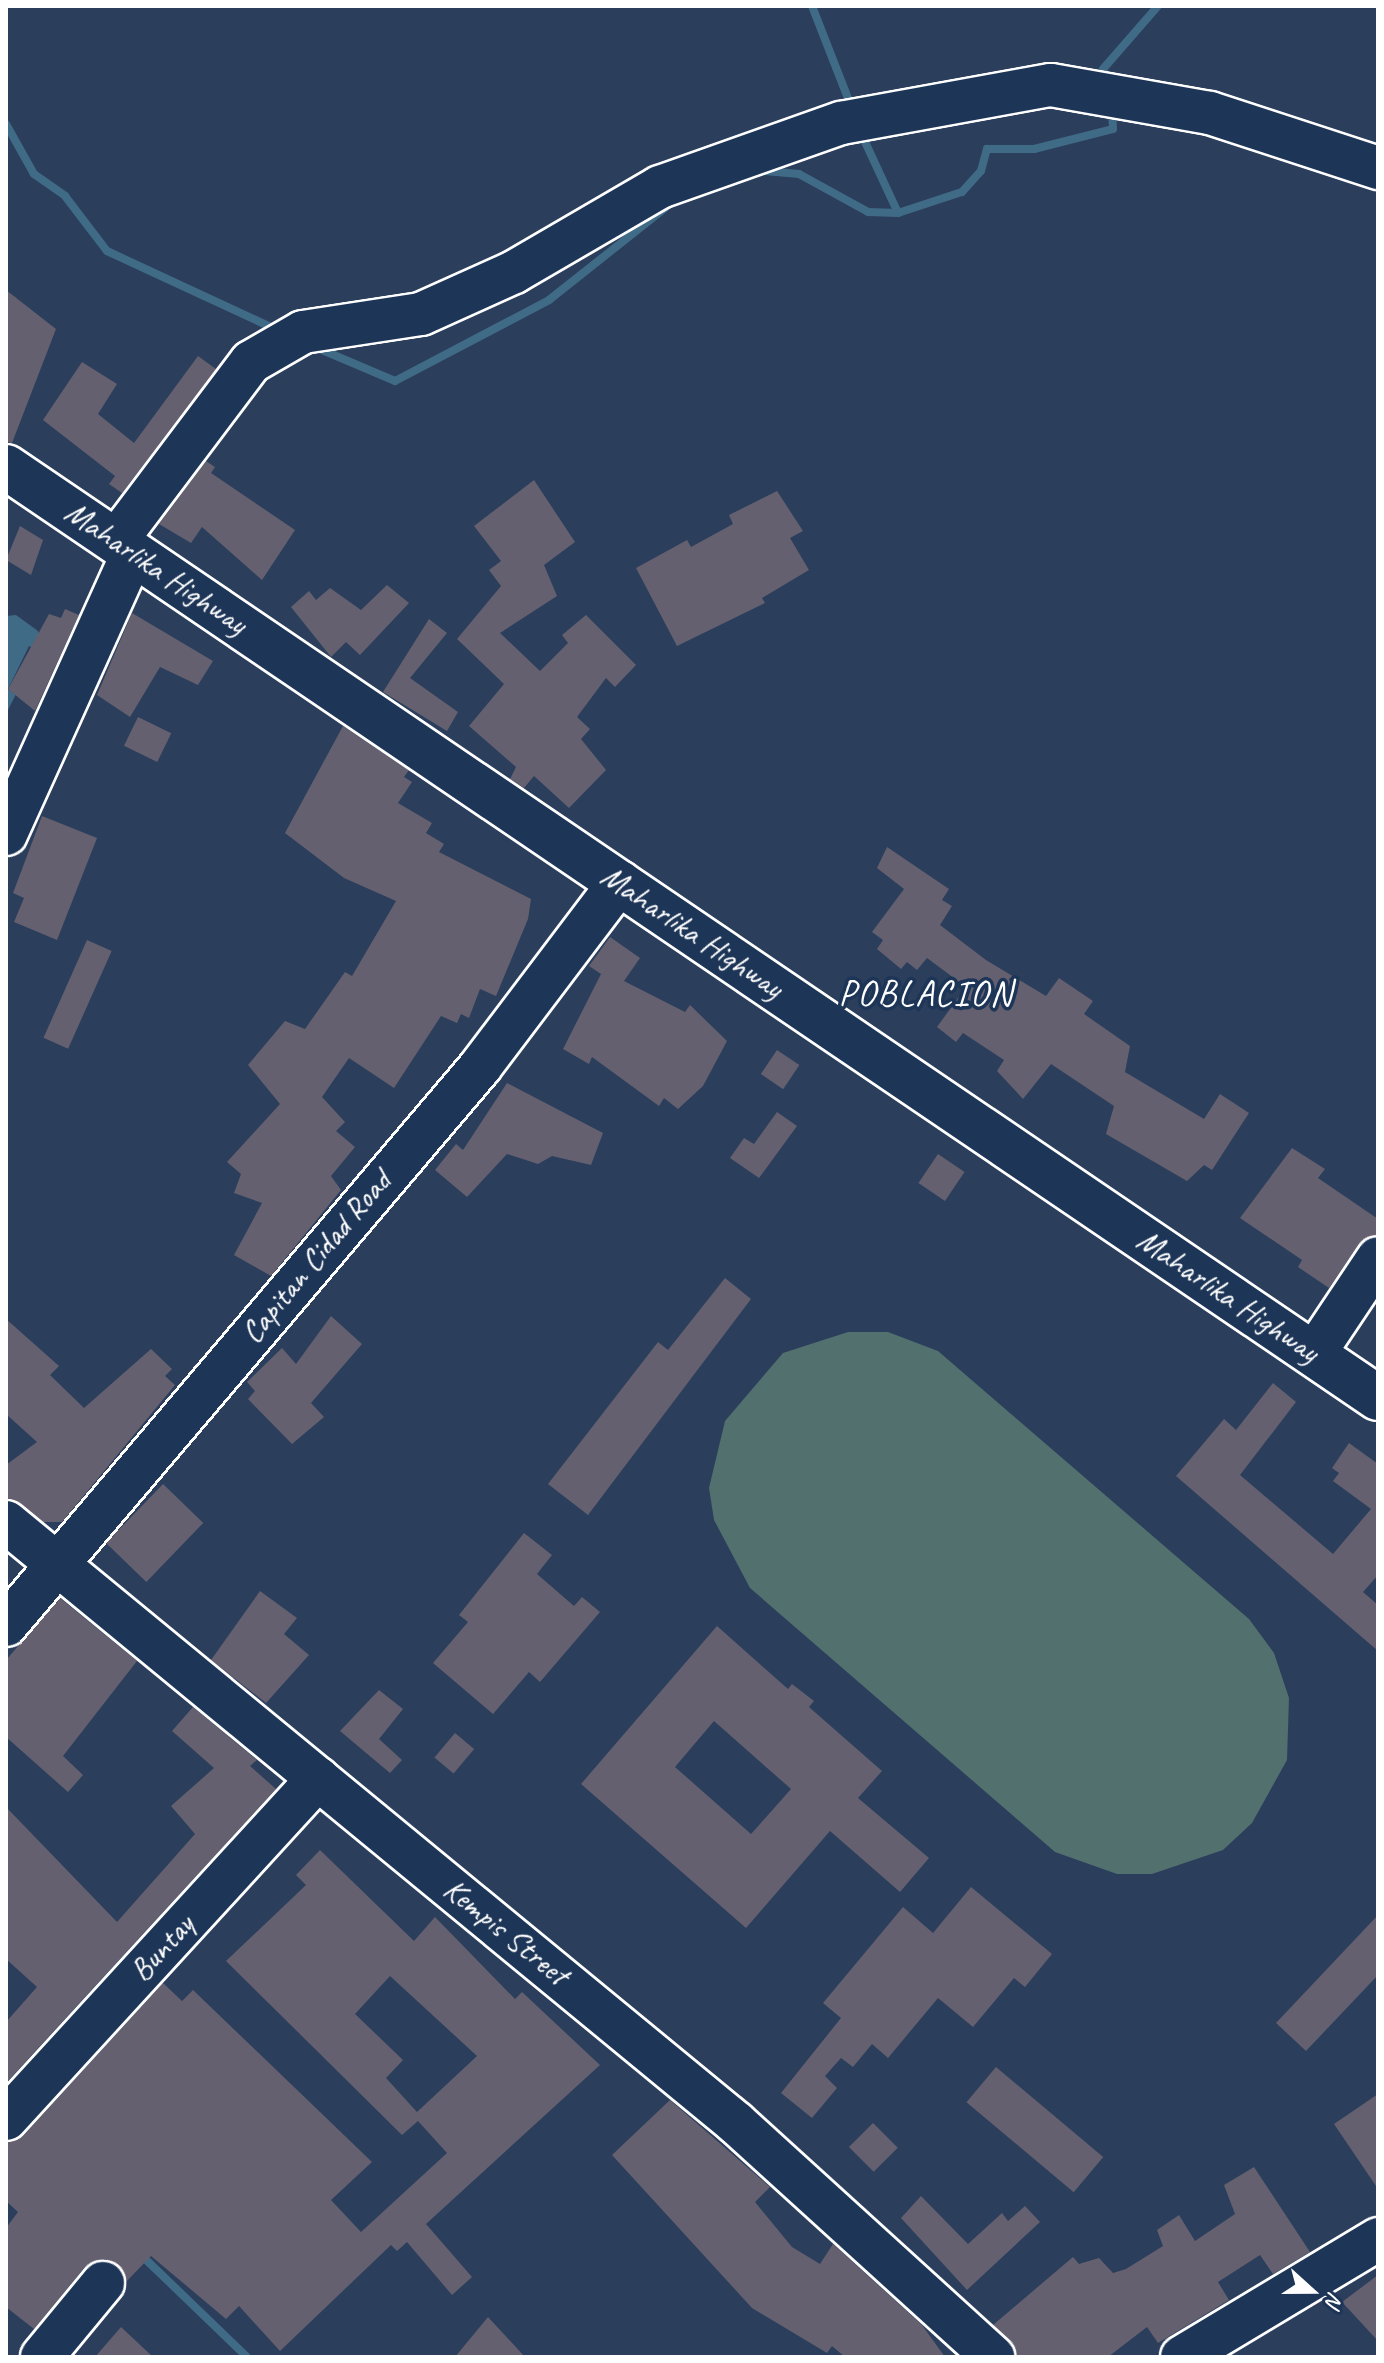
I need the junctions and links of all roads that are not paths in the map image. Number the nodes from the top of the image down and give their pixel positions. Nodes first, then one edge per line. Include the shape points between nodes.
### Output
1 (1378, 168) edge
2 (6, 467) edge
3 (125, 547) junction
4 (6, 834) edge
5 (620, 882) junction
6 (1378, 1258) edge
7 (1314, 1354) junction
8 (1378, 1398) edge
9 (6, 1522) edge
10 (59, 1568) junction
11 (6, 1625) edge
12 (318, 1778) junction
13 (6, 2119) edge
14 (1378, 2239) edge
15 (103, 2283) dead end
16 (42, 2357) edge
17 (993, 2357) edge
18 (1182, 2357) edge

1 - 3 street via 1210,113 1051,85 841,123 660,187 514,272 421,314 290,339 251,362
2 - 3 highway, Maharlika Highway
3 - 4 street
3 - 5 highway, Maharlika Highway
5 - 7 highway, Maharlika Highway
5 - 10 street, Capitan Cidad Road via 480,1067 327,1240
6 - 7 street
7 - 8 highway, Maharlika Highway
9 - 10 street, Kempis Street
10 - 11 street, Capitan Cidad Road
10 - 12 street, Kempis Street
12 - 13 street, Buntay
12 - 17 street, Kempis Street via 736,2123
14 - 18 street
15 - 16 street

